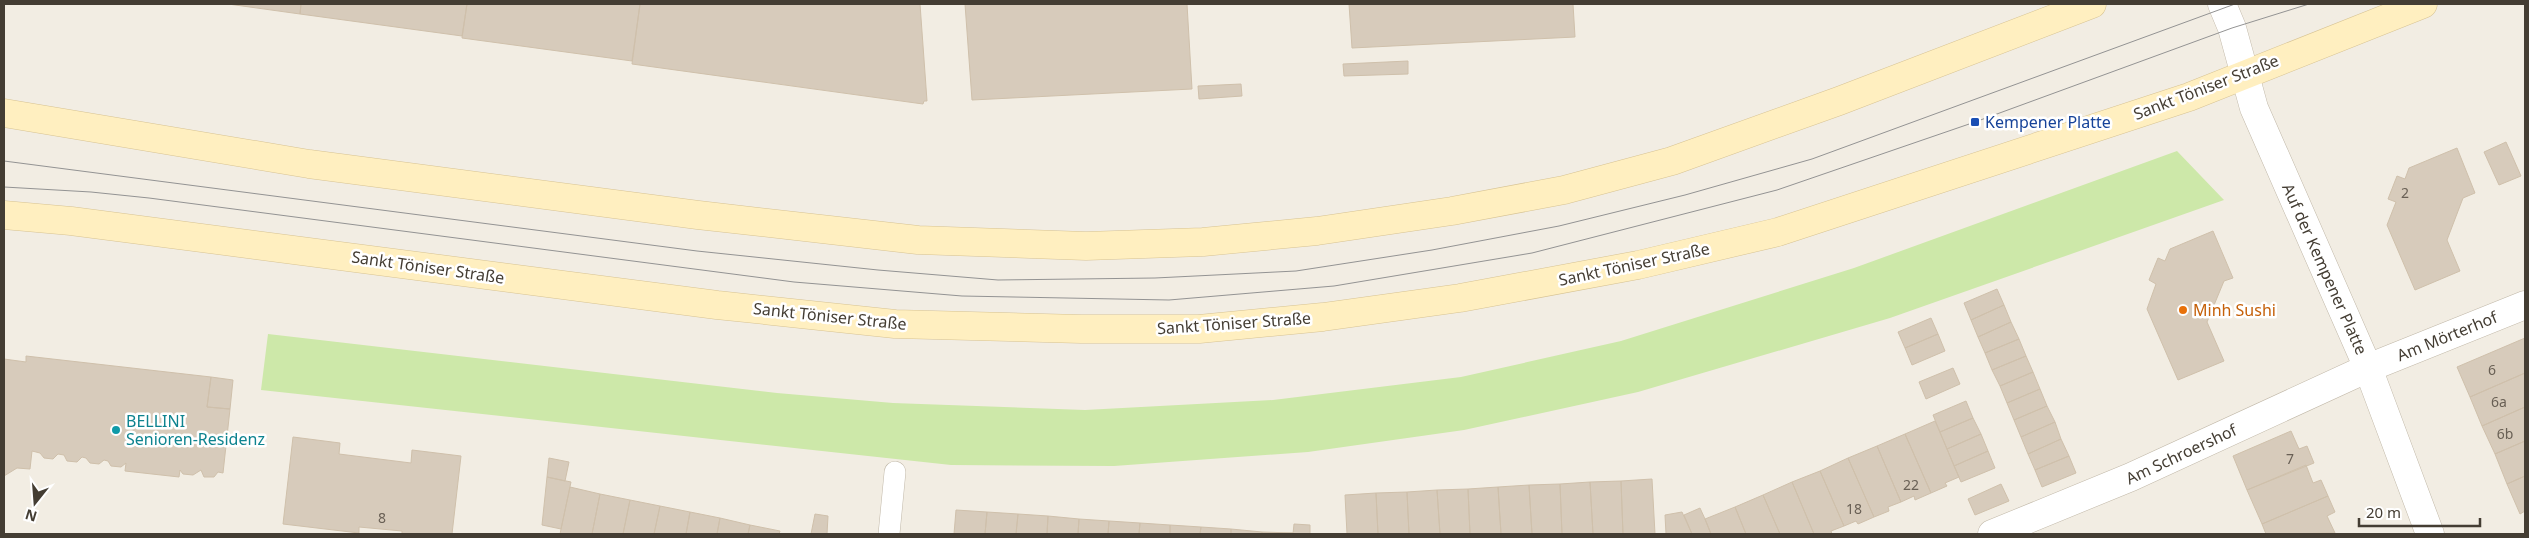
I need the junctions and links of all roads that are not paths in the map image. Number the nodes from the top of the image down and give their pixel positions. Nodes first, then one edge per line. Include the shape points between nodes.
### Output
1 (2092, 4) edge
2 (2222, 4) edge
3 (2423, 4) edge
4 (2245, 74) junction
5 (4, 113) edge
6 (4, 215) edge
7 (2525, 305) edge
8 (2368, 368) junction
9 (895, 472) dead end
10 (889, 534) edge
11 (1992, 534) edge
12 (2430, 534) edge

1 - 5 main road via 1672,161 1564,190 1317,231 1203,242 1086,246 918,240 679,213 309,164
2 - 4 street, Auf der Kempener Platte
3 - 4 main road, Sankt Töniser Straße
4 - 6 main road, Sankt Töniser Straße via 2189,97 1778,232 1638,265 1460,298 1323,317 1199,329 895,324 717,305
4 - 8 street, Auf der Kempener Platte via 2254,108
7 - 8 street, Am Mörterhof
8 - 11 street, Am Schroershof via 2131,477
8 - 12 street, Auf der Kempener Platte
9 - 10 lane

